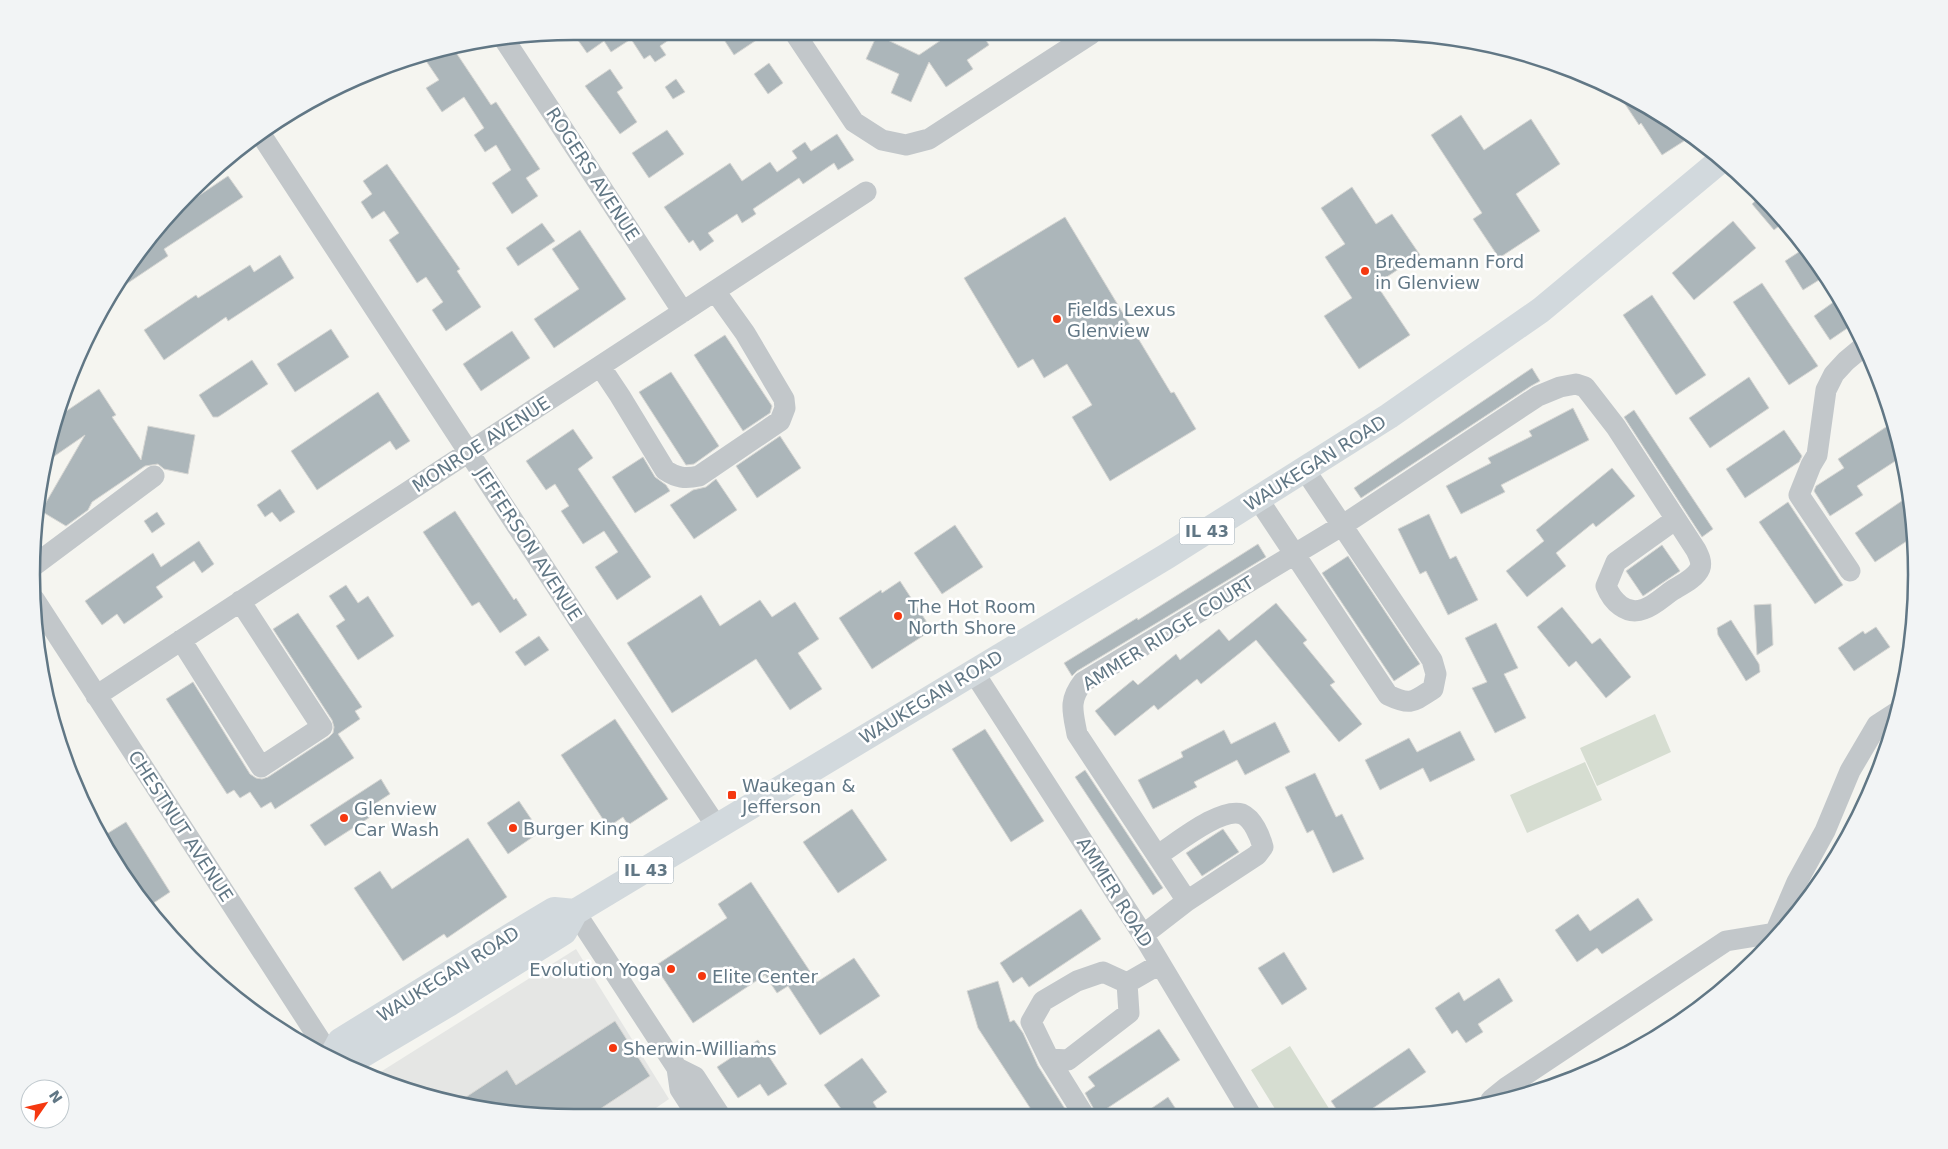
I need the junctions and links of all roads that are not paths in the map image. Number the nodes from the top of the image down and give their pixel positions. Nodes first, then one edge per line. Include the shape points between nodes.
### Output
1 (799, 40) edge
2 (1082, 40) edge
3 (508, 45) edge
4 (264, 139) edge
5 (1716, 164) edge
6 (866, 192) dead end
7 (715, 291) junction
8 (683, 312) junction
9 (1859, 351) edge
10 (600, 366) junction
11 (469, 451) junction
12 (1305, 470) junction
13 (154, 476) dead end
14 (1258, 498) junction
15 (1676, 519) junction
16 (1343, 525) junction
17 (1294, 554) junction
18 (40, 561) edge
19 (1850, 571) dead end
20 (240, 601) junction
21 (41, 610) edge
22 (181, 640) junction
23 (973, 671) junction
24 (96, 696) junction
25 (1889, 718) edge
26 (718, 827) junction
27 (1158, 855) junction
28 (1187, 901) junction
29 (575, 912) junction
30 (1780, 921) edge
31 (1768, 934) edge
32 (1143, 935) junction
33 (1160, 964) junction
34 (1127, 983) junction
35 (322, 1045) edge
36 (334, 1052) edge
37 (1049, 1059) junction
38 (353, 1061) edge
39 (677, 1068) junction
40 (1500, 1094) edge
41 (693, 1109) edge
42 (716, 1109) edge
43 (1080, 1109) edge
44 (1247, 1109) edge

1 - 2 street via 854,122 882,140 906,145 929,139
3 - 8 street, ROGERS AVENUE
4 - 11 street, JEFFERSON AVENUE
5 - 12 main road, WAUKEGAN ROAD / IL 43 via 1541,310
6 - 7 street, MONROE AVENUE
7 - 8 street, MONROE AVENUE
7 - 10 street via 777,386 784,399 784,408 780,421 699,476 685,479 665,470
8 - 10 street, MONROE AVENUE
9 - 19 street via 1834,374 1826,390 1817,455 1799,495
10 - 11 street, MONROE AVENUE
11 - 20 street, MONROE AVENUE
11 - 26 street, JEFFERSON AVENUE
12 - 14 main road, WAUKEGAN ROAD / IL 43
12 - 16 street
13 - 18 street
14 - 17 street
14 - 23 main road, WAUKEGAN ROAD / IL 43
15 - 15 street, AMMER RIDGE COURT via 1696,550 1699,569 1694,576 1644,610 1628,611 1615,602 1606,586 1616,562
15 - 16 street, AMMER RIDGE COURT via 1616,427 1585,386 1576,384 1538,396
16 - 17 street, AMMER RIDGE COURT
16 - 17 street via 1432,660 1436,674 1433,689 1423,695 1411,702 1388,696
17 - 27 street, AMMER RIDGE COURT via 1083,682 1074,693 1072,710 1077,734
20 - 22 street, MONROE AVENUE
20 - 22 street via 322,726 261,767
21 - 24 street, CHESTNUT AVENUE
22 - 24 street, MONROE AVENUE
23 - 26 main road, WAUKEGAN ROAD / IL 43
23 - 32 street, AMMER ROAD
24 - 35 street, CHESTNUT AVENUE
25 - 30 street via 1878,725 1850,771 1825,831
26 - 29 main road, WAUKEGAN ROAD / IL 43
27 - 28 street, AMMER RIDGE COURT
27 - 28 street via 1216,818 1232,814 1242,814 1260,836 1263,847 1257,855
28 - 32 street
29 - 36 main road, WAUKEGAN ROAD via 554,910 340,1041
29 - 38 main road, WAUKEGAN ROAD / IL 43 via 564,932
29 - 39 street
31 - 40 street via 1726,941
32 - 33 street, AMMER ROAD
33 - 34 street
33 - 44 street, AMMER ROAD
34 - 37 street via 1129,1013 1068,1060
34 - 37 street via 1103,972 1077,981 1043,1001 1031,1022
37 - 43 street
39 - 41 street via 680,1089
39 - 42 street via 695,1077

